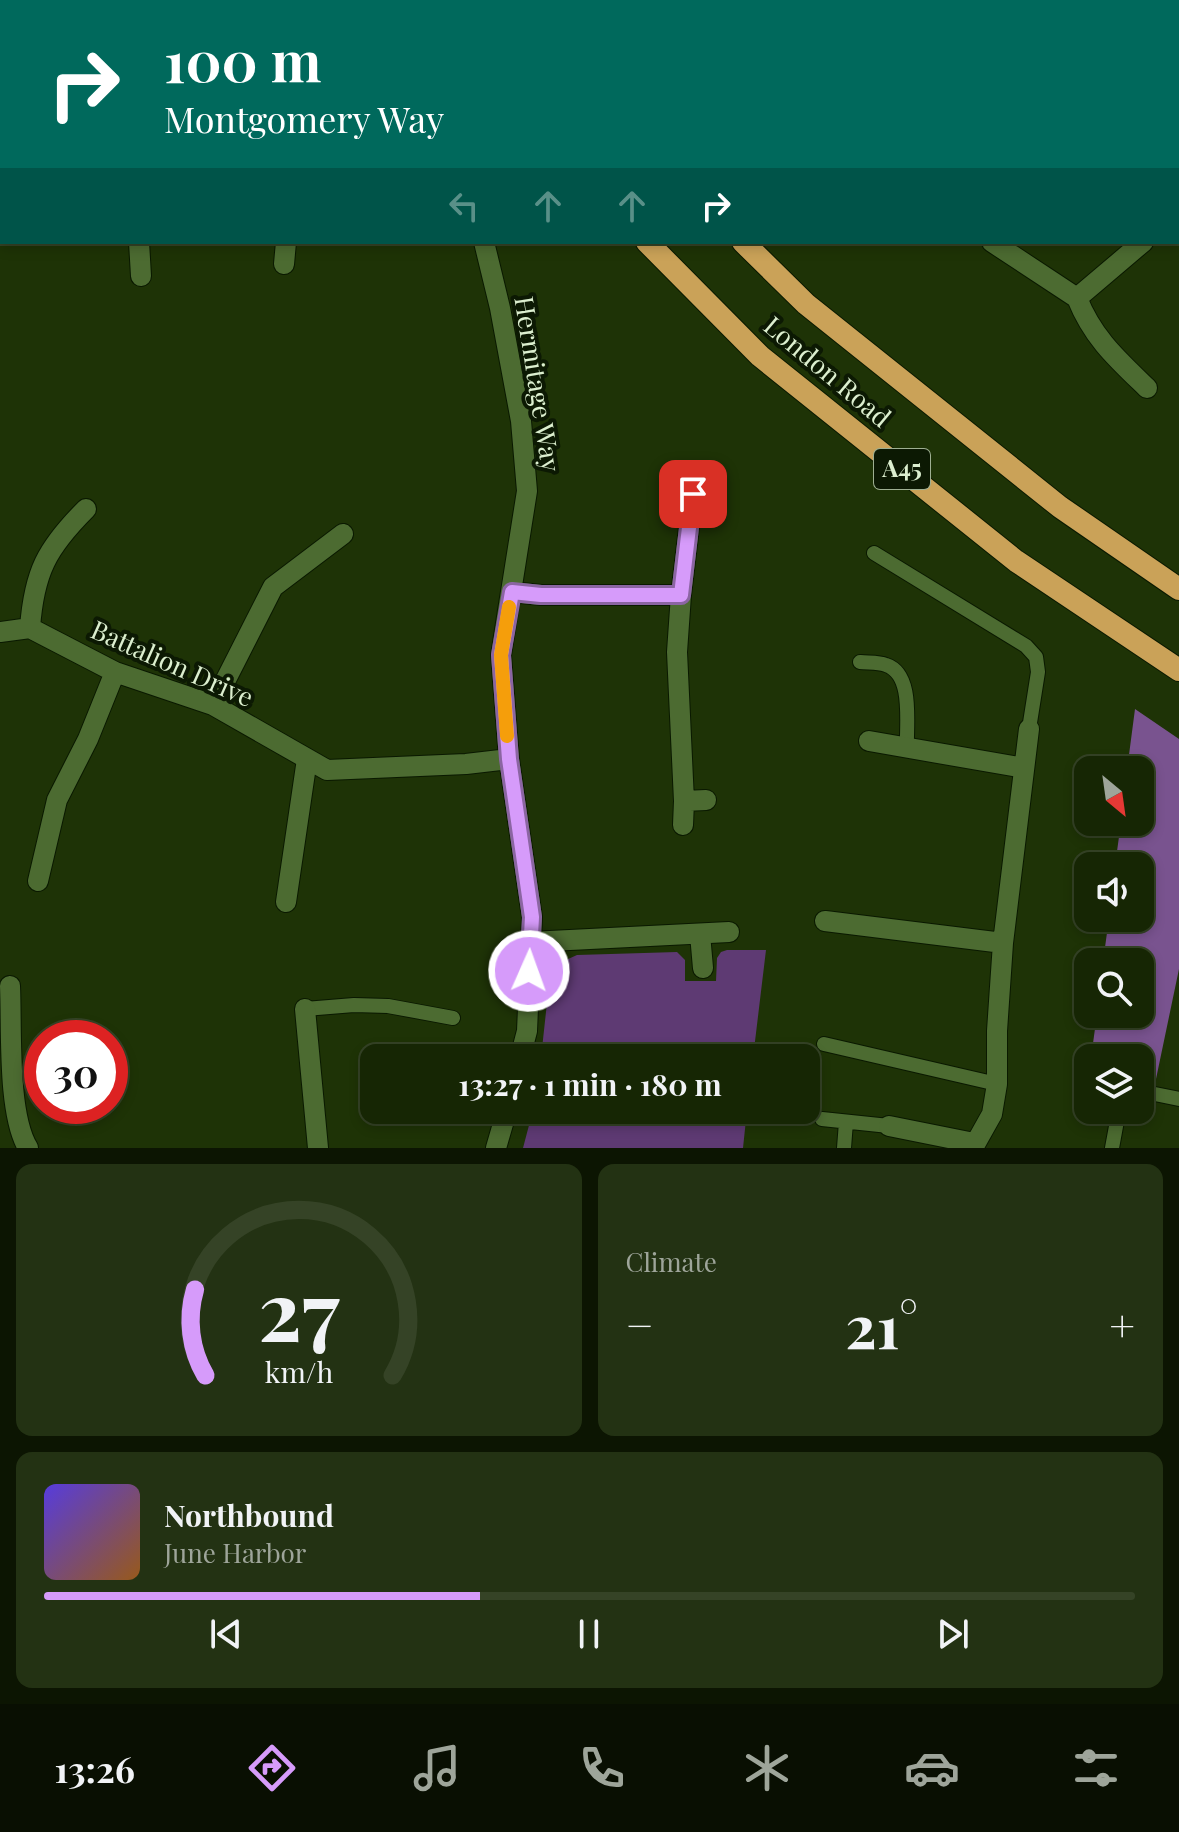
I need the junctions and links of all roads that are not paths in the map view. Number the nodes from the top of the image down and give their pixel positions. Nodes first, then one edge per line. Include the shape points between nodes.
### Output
1 (139, 244) edge
2 (286, 244) edge
3 (484, 244) edge
4 (649, 244) edge
5 (745, 244) edge
6 (995, 244) edge
7 (1141, 244) edge
8 (284, 264) dead end
9 (141, 276) dead end
10 (1077, 298) junction
11 (1147, 388) dead end
12 (693, 494) dead end
13 (86, 509) dead end
14 (343, 534) dead end
15 (874, 553) dead end
16 (1179, 589) edge
17 (512, 592) junction
18 (681, 595) junction
19 (30, 628) junction
20 (0, 632) edge
21 (860, 662) dead end
22 (1179, 670) edge
23 (115, 672) junction
24 (213, 705) junction
25 (1029, 729) joint
26 (869, 741) dead end
27 (907, 747) junction
28 (307, 759) junction
29 (509, 759) junction
30 (1024, 768) junction
31 (706, 800) dead end
32 (684, 801) junction
33 (683, 825) dead end
34 (38, 881) dead end
35 (286, 902) dead end
36 (825, 921) dead end
37 (729, 932) dead end
38 (700, 934) junction
39 (530, 942) junction
40 (1003, 943) junction
41 (703, 968) dead end
42 (10, 986) dead end
43 (305, 1009) joint
44 (453, 1018) dead end
45 (524, 1044) edge
46 (824, 1044) dead end
47 (997, 1084) junction
48 (1154, 1094) edge
49 (1179, 1099) edge
50 (822, 1119) dead end
51 (846, 1122) junction
52 (503, 1124) edge
53 (1116, 1124) edge
54 (889, 1126) joint
55 (973, 1146) edge
56 (28, 1148) edge
57 (318, 1148) edge
58 (496, 1148) edge
59 (844, 1148) edge
60 (1112, 1148) edge

1 - 9 street
2 - 8 street
3 - 17 street, Hermitage Way via 521,421 527,491
4 - 22 highway, London Road / A45 via 760,356 1016,561
5 - 16 highway, London Road / A45 via 806,304 1048,497
6 - 10 street
7 - 10 street
10 - 11 street via 1107,350
12 - 18 street
13 - 19 street via 58,537 42,566
14 - 24 street via 273,587
15 - 25 lane via 1036,657
17 - 18 street
17 - 29 street, Hermitage Way via 501,655
18 - 32 street via 677,652
19 - 20 street
19 - 23 street, Battalion Drive
21 - 27 lane via 885,665 903,682
23 - 24 street, Battalion Drive
23 - 34 street via 57,800
24 - 28 street, Battalion Drive
25 - 30 street
26 - 27 street
27 - 30 street
28 - 29 street, Battalion Drive via 327,770
28 - 35 street
29 - 39 street, Hermitage Way via 532,917
30 - 40 street
31 - 32 street
32 - 33 street
36 - 40 street
37 - 38 street
38 - 39 street
38 - 41 street
39 - 45 street, Hermitage Way
40 - 47 street
42 - 56 street via 14,1089
43 - 44 lane via 388,1006
43 - 57 street
46 - 47 lane
47 - 55 street via 992,1114
48 - 49 lane
50 - 51 lane
51 - 54 lane
51 - 59 lane
52 - 58 street
53 - 60 lane
54 - 55 street

